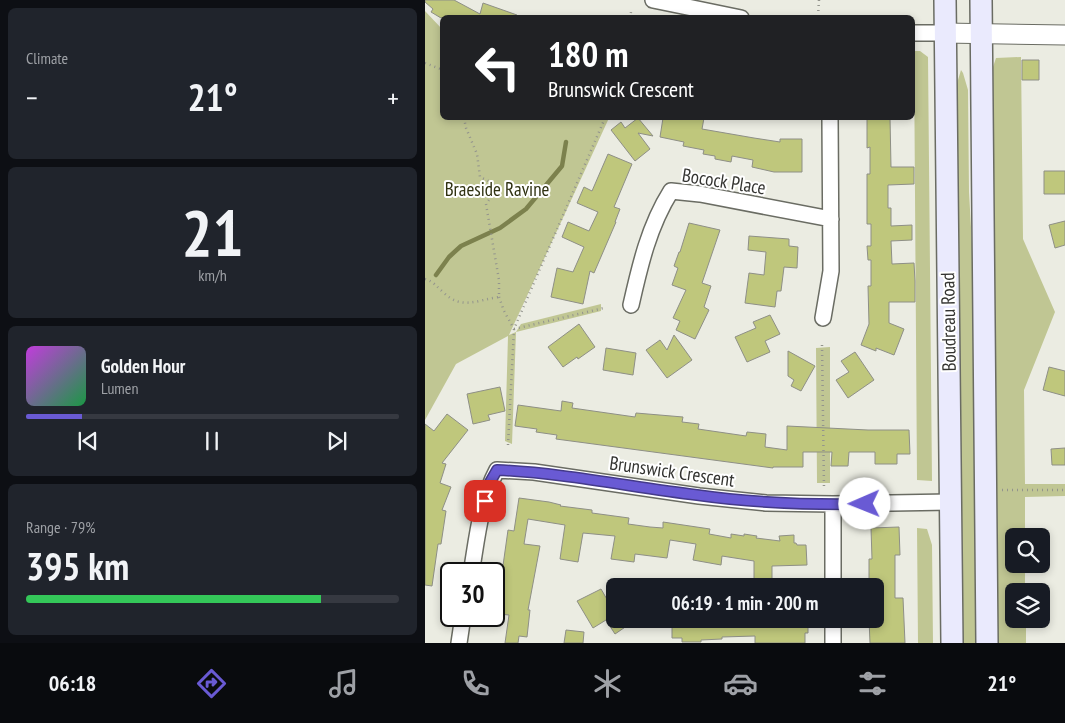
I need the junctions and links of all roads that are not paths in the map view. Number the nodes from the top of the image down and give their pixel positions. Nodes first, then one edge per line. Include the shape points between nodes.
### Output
1 (653, 0) edge
2 (945, 0) edge
3 (981, 0) edge
4 (726, 15) edge
5 (915, 33) edge
6 (944, 33) junction
7 (982, 34) junction
8 (1065, 35) edge
9 (830, 120) edge
10 (831, 219) junction
11 (631, 305) dead end
12 (823, 318) dead end
13 (950, 502) junction
14 (833, 504) junction
15 (473, 562) edge
16 (833, 578) edge
17 (461, 627) edge
18 (833, 628) edge
19 (459, 643) edge
20 (833, 643) edge
21 (952, 643) edge
22 (987, 643) edge

1 - 4 street
2 - 6 main road, Boudreau Road
3 - 7 main road, Boudreau Road
5 - 6 street
6 - 7 street
6 - 13 main road, Boudreau Road
7 - 8 street
7 - 22 main road, Boudreau Road
9 - 10 street
10 - 11 street, Bocock Place via 671,191 659,210 641,260
10 - 12 street via 831,272
13 - 14 street, Brunswick Crescent
13 - 21 main road, Boudreau Road
14 - 15 street, Brunswick Crescent via 766,503 534,472 497,470 489,484 480,518
14 - 16 street
17 - 19 street
18 - 20 street

